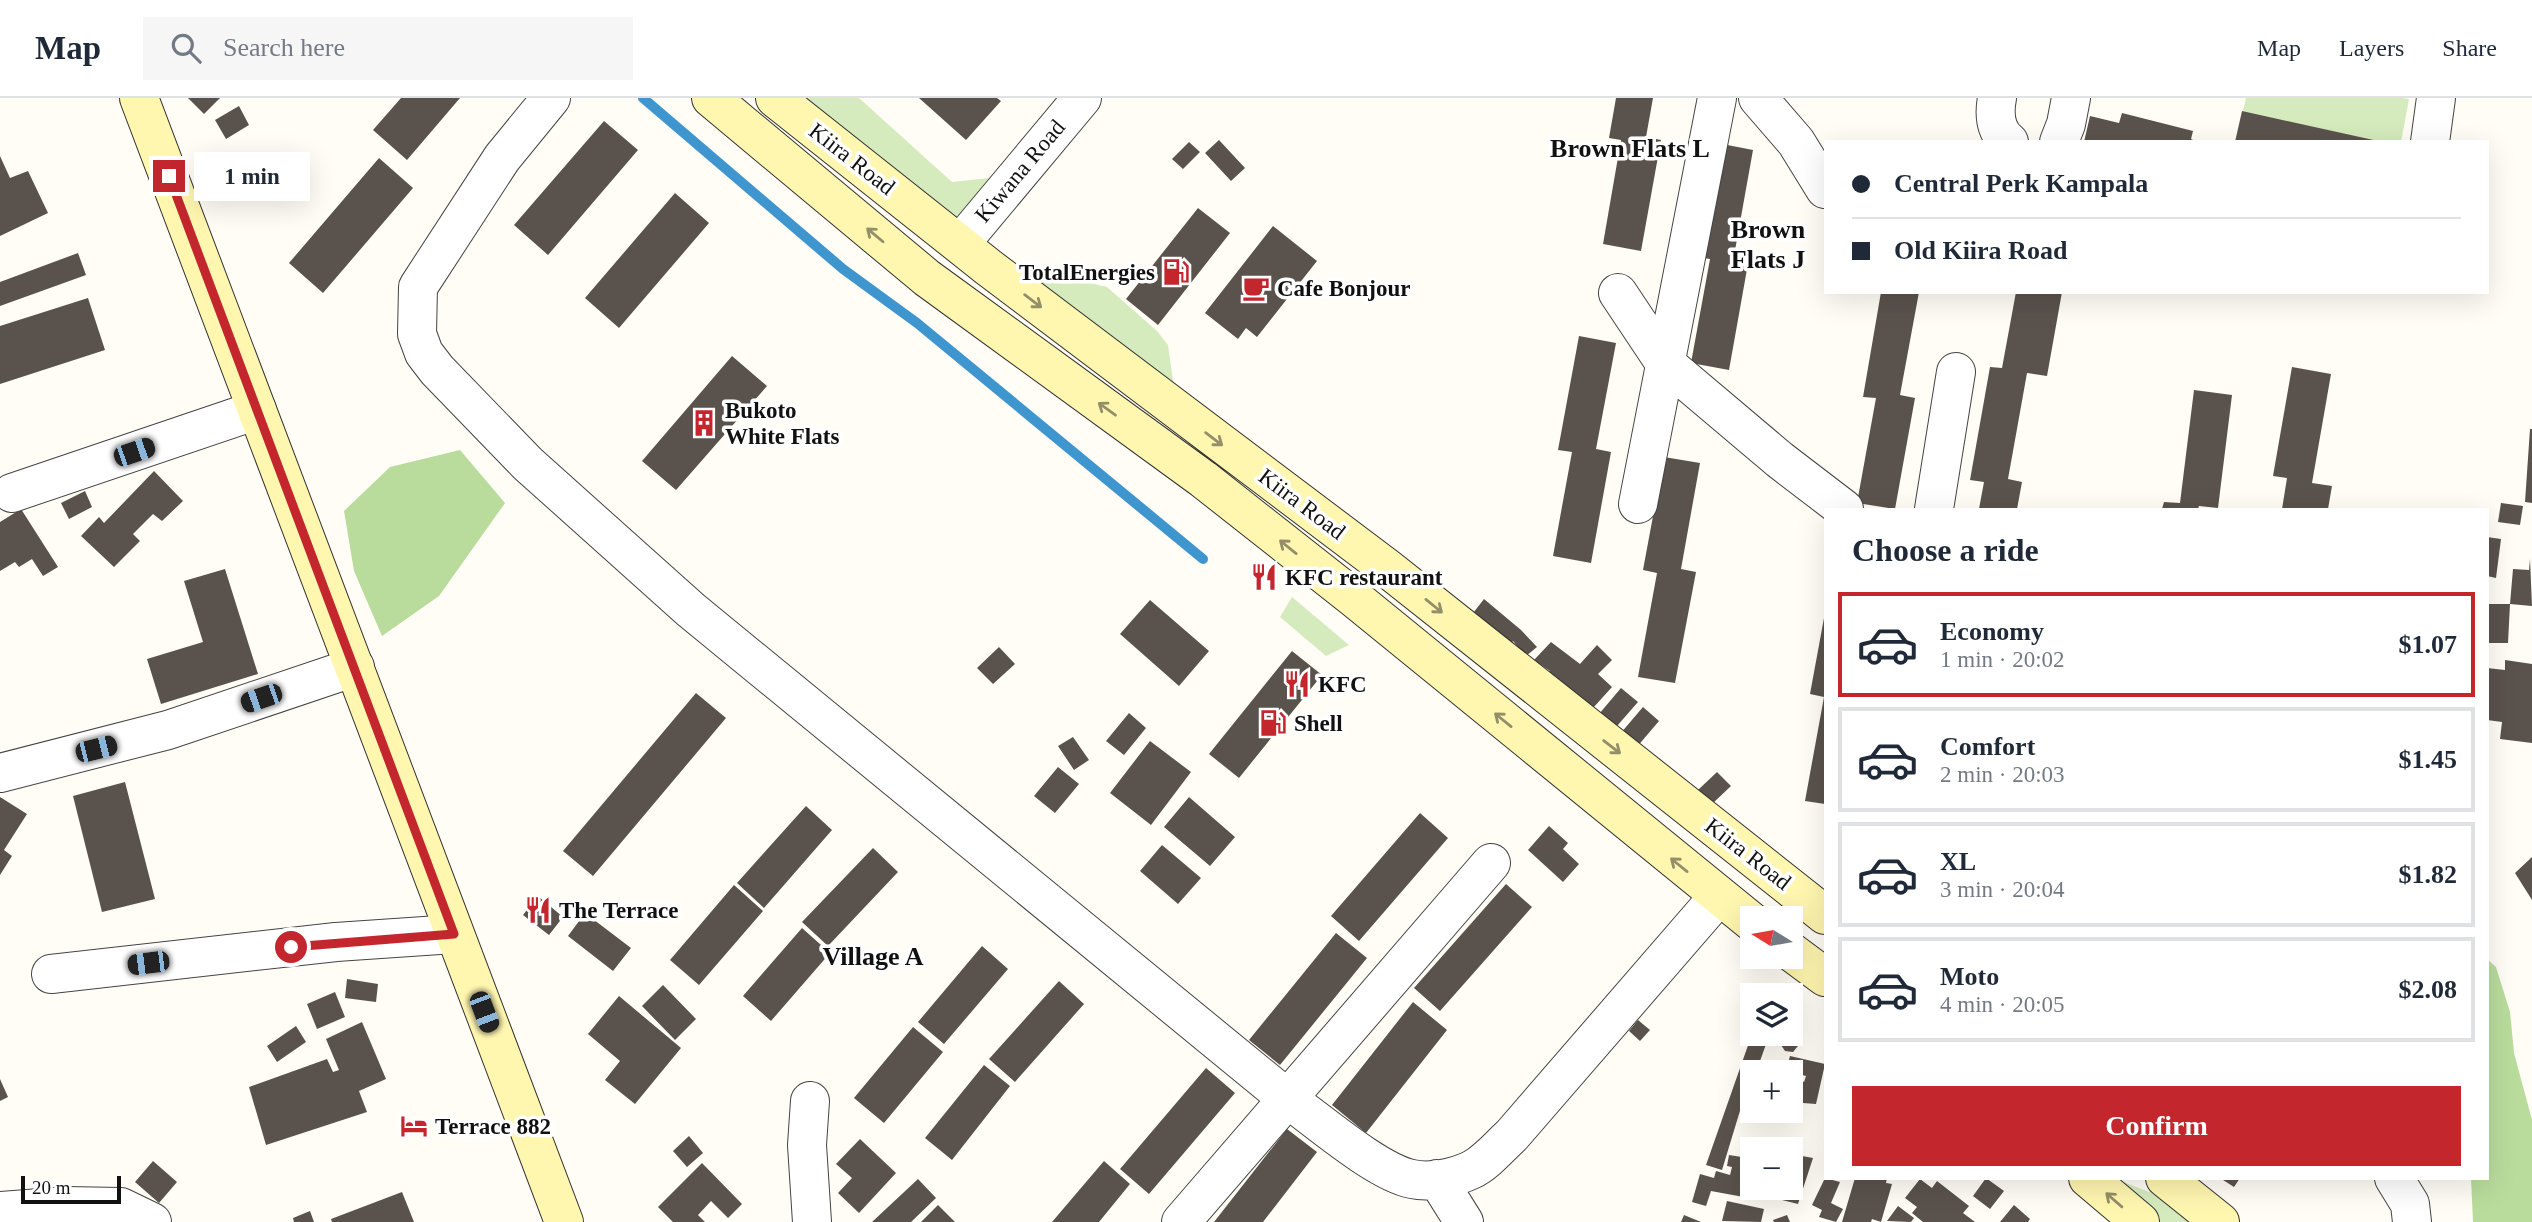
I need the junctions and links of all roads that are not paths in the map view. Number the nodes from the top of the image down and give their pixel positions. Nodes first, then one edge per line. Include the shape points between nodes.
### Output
1 (139, 98) edge
2 (551, 98) edge
3 (711, 98) edge
4 (775, 98) edge
5 (1082, 98) edge
6 (1717, 98) edge
7 (1758, 98) edge
8 (1997, 98) edge
9 (2071, 98) edge
10 (2007, 140) edge
11 (2060, 140) edge
12 (1824, 187) edge
13 (960, 244) junction
14 (1618, 293) dead end
15 (1664, 362) junction
16 (1956, 372) dead end
17 (257, 410) junction
18 (12, 493) dead end
19 (1637, 504) dead end
20 (1843, 508) edge
21 (1934, 508) edge
22 (355, 667) junction
23 (0, 774) edge
24 (1491, 863) dead end
25 (1718, 897) junction
26 (1740, 913) edge
27 (1824, 914) edge
28 (454, 934) junction
29 (1803, 961) edge
30 (51, 974) dead end
31 (1824, 976) edge
32 (1289, 1100) junction
33 (810, 1101) dead end
34 (1437, 1179) junction
35 (2090, 1180) edge
36 (2168, 1180) edge
37 (2395, 1180) edge
38 (0, 1211) edge
39 (152, 1222) edge
40 (564, 1222) edge
41 (812, 1222) edge
42 (1181, 1222) edge
43 (1464, 1222) edge
44 (2140, 1222) edge
45 (2220, 1222) edge
46 (2412, 1222) edge

1 - 17 main road
2 - 32 street via 502,158 418,287 417,334 424,353 528,464 691,610
25 -> 3 main road, Kiira Road via 1353,598 1203,479 927,278
4 - 13 main road, Kiira Road
5 - 13 street, Kiwana Road
6 - 15 street
7 - 12 street via 1815,167
8 - 10 street via 1999,132
9 - 11 street
13 -> 27 main road, Kiira Road via 1387,568
14 - 15 street
15 - 19 street
15 - 20 street
16 - 21 street
17 - 18 street
17 - 22 main road
22 - 23 street via 168,730
22 - 28 main road
24 - 32 street
25 - 26 main road, Kiira Road
25 - 34 street via 1512,1135 1472,1170
28 - 30 street via 336,942
28 - 40 main road
29 - 31 main road
32 - 34 street via 1386,1169 1412,1180
32 - 42 street
33 - 41 street via 807,1145
34 - 43 street
44 -> 35 main road
36 - 45 main road
37 - 46 street via 2410,1205
38 - 39 street via 121,1207

